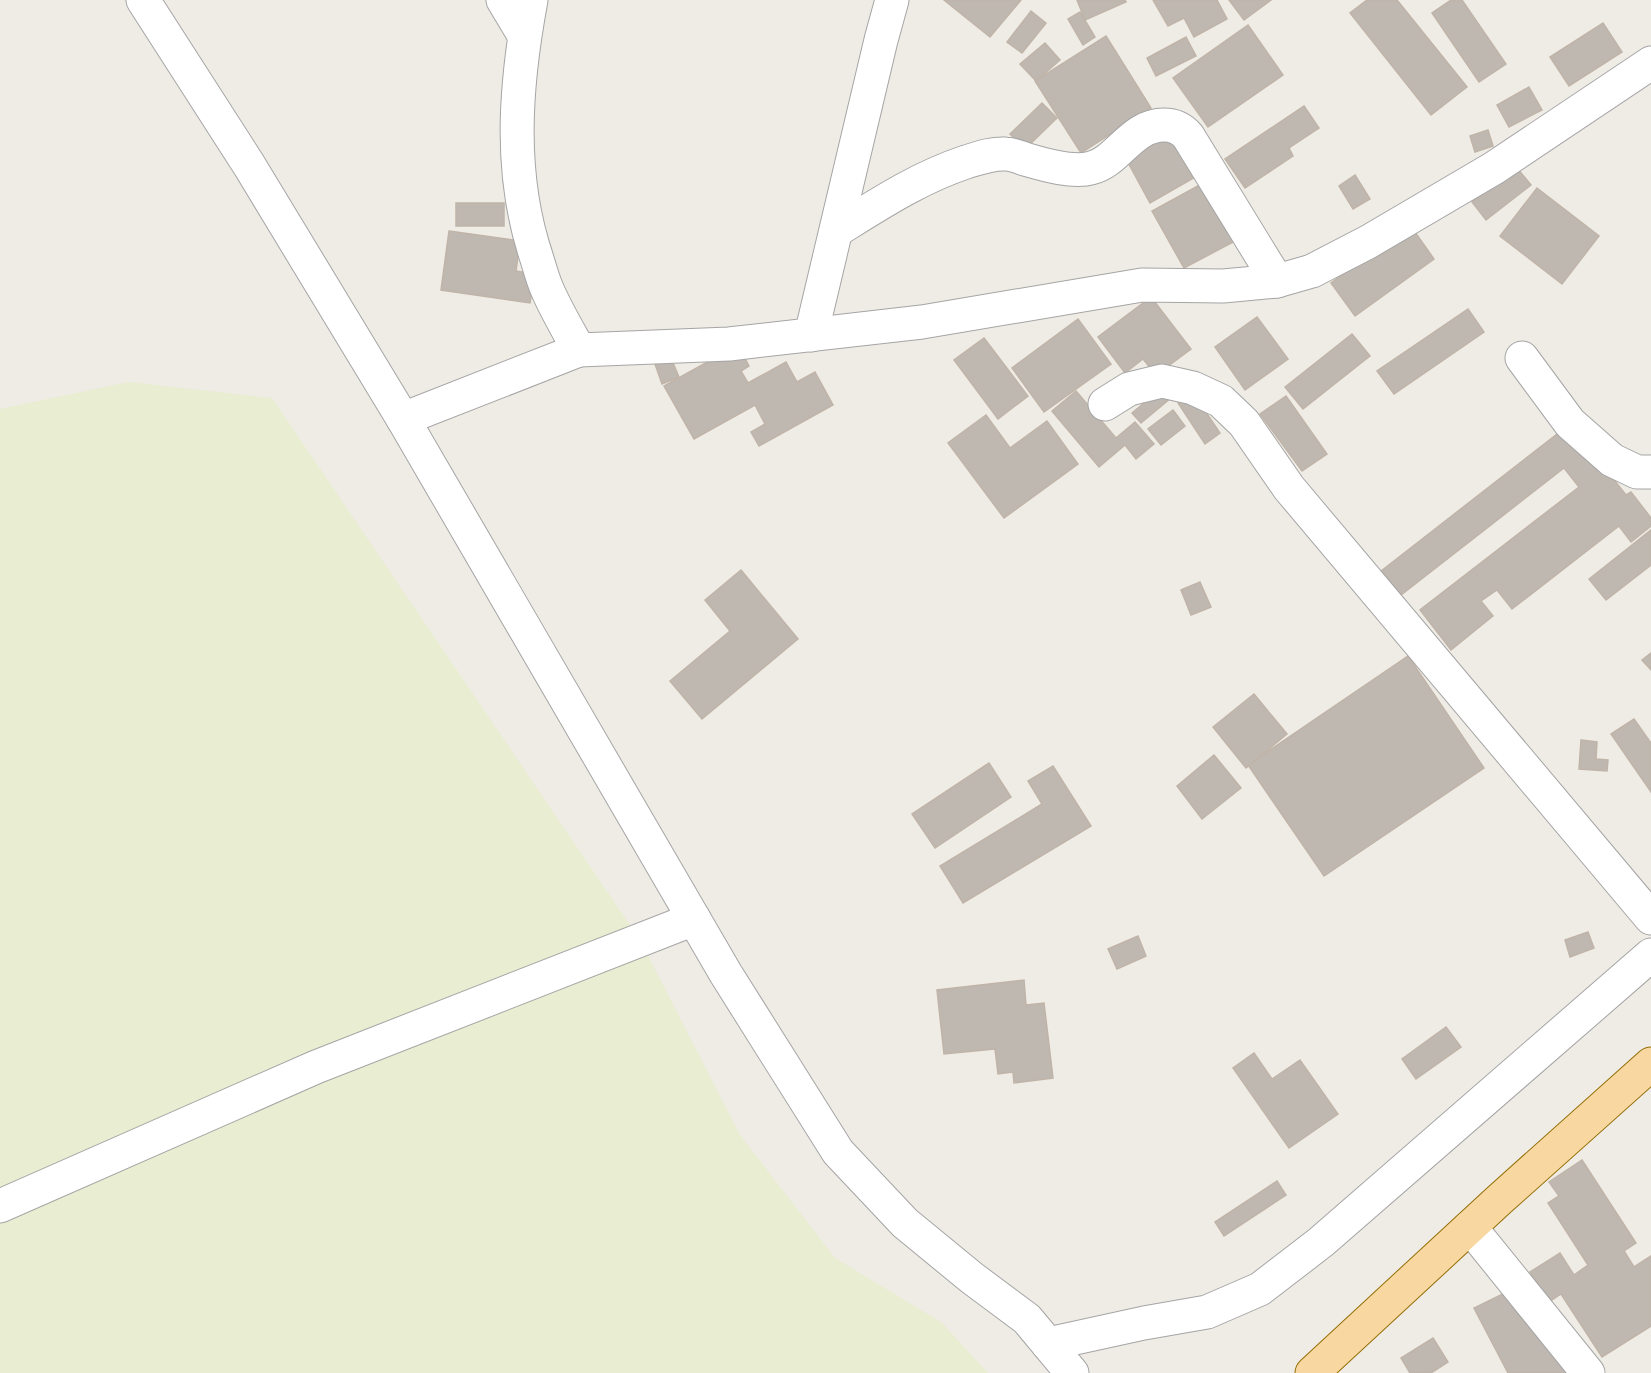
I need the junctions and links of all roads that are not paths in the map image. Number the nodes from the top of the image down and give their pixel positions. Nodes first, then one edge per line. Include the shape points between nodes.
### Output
1 (143, 0) edge
2 (503, 0) edge
3 (531, 0) edge
4 (892, 0) edge
5 (525, 35) junction
6 (1651, 63) edge
7 (837, 230) junction
8 (1278, 281) junction
9 (811, 335) junction
10 (579, 350) junction
11 (1522, 358) dead end
12 (1105, 404) dead end
13 (403, 419) junction
14 (1651, 472) edge
15 (1651, 918) edge
16 (694, 919) junction
17 (1651, 955) edge
18 (1651, 1064) edge
19 (0, 1206) edge
20 (1470, 1227) junction
21 (1048, 1344) junction
22 (1072, 1373) edge
23 (1312, 1373) edge
24 (1588, 1373) edge

1 - 13 street via 249,165
2 - 5 street
3 - 5 street
4 - 7 street
5 - 10 street via 517,156 529,234 546,288
6 - 8 street via 1494,168 1387,231 1312,271
7 - 8 street via 904,189 988,155 1008,154 1085,170 1095,168 1138,134 1167,125 1188,136
7 - 9 street
8 - 9 street via 1223,286 1142,285 922,322
9 - 10 street via 729,344
10 - 13 street
11 - 14 street via 1570,423 1612,460 1637,472
12 - 15 street via 1129,389 1162,381 1193,388 1221,401 1244,423 1289,488
13 - 16 street
16 - 19 street via 316,1067
16 - 21 street via 838,1152 905,1223 1026,1319
17 - 21 street via 1330,1234 1260,1289 1207,1312
18 - 20 main road
20 - 23 main road
20 - 24 street
21 - 22 street

